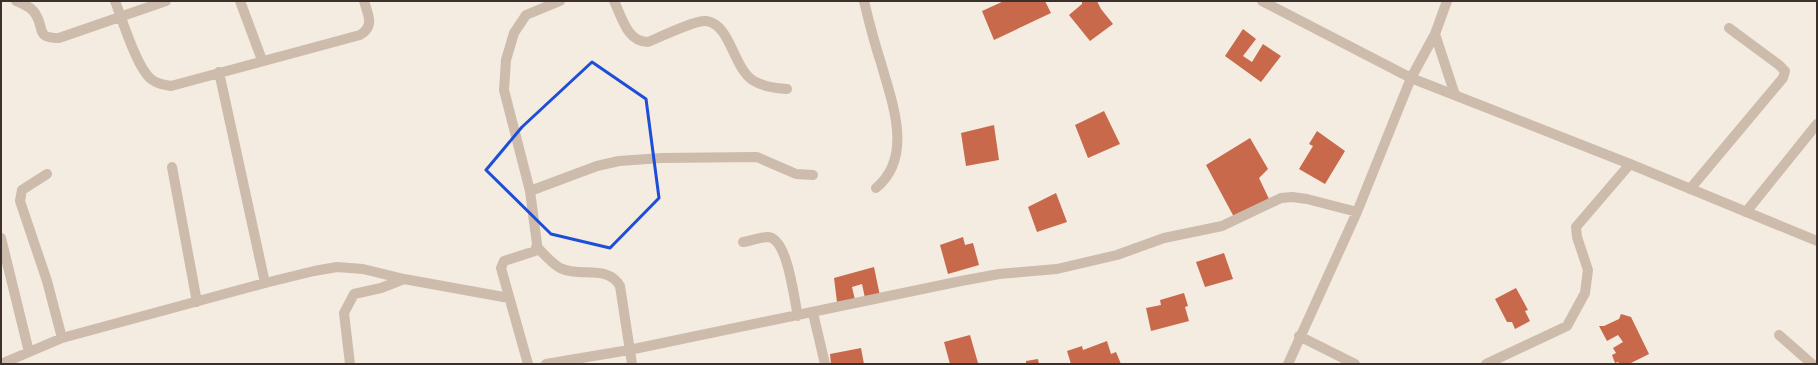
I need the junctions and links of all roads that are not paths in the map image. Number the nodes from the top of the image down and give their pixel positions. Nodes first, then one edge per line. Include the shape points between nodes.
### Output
1 (16, 1) edge
2 (115, 1) edge
3 (166, 1) edge
4 (240, 1) edge
5 (364, 1) edge
6 (560, 1) edge
7 (614, 1) edge
8 (864, 1) edge
9 (1262, 1) edge
10 (1447, 1) edge
11 (121, 16) junction
12 (1729, 28) dead end
13 (1435, 34) junction
14 (262, 60) junction
15 (219, 72) junction
16 (1412, 78) junction
17 (786, 89) dead end
18 (1455, 95) junction
19 (1817, 124) edge
20 (1630, 164) junction
21 (172, 166) dead end
22 (47, 174) dead end
23 (813, 175) dead end
24 (876, 188) dead end
25 (1690, 189) junction
26 (530, 191) junction
27 (1357, 212) junction
28 (1746, 212) junction
29 (1, 238) edge
30 (1817, 241) edge
31 (743, 242) dead end
32 (537, 247) junction
33 (404, 279) junction
34 (265, 283) junction
35 (509, 298) junction
36 (197, 302) junction
37 (813, 313) junction
38 (798, 316) junction
39 (1779, 335) dead end
40 (1299, 336) junction
41 (62, 338) junction
42 (629, 350) junction
43 (29, 352) junction
44 (1, 364) edge
45 (350, 364) edge
46 (528, 364) edge
47 (546, 364) edge
48 (632, 364) edge
49 (825, 364) edge
50 (1288, 364) edge
51 (1355, 364) edge
52 (1486, 364) edge
53 (1812, 364) edge

1 - 11 street via 37,15 41,33 48,38 59,38
2 - 11 street
3 - 11 street
4 - 14 street
5 - 14 street via 370,22 365,32
6 - 26 street via 526,15 514,33 506,60 504,90
7 - 17 street via 629,34 641,42 648,42 698,22 711,23 725,34 745,74 766,86
8 - 24 street via 891,95 898,136 892,168 885,180
9 - 16 street
10 - 13 street
11 - 15 street via 140,65 150,78 160,84 171,86
12 - 25 street via 1785,71 1783,78
13 - 16 street
13 - 18 street
14 - 15 street
15 - 34 street
16 - 18 street
16 - 27 street
18 - 20 street
19 - 28 street
20 - 25 street
20 - 52 street via 1576,227 1588,270 1585,293 1567,326
21 - 36 street
22 - 41 street via 22,190 20,201 47,281
23 - 26 street via 796,174 757,157 662,158 619,161 597,166
25 - 28 street
26 - 32 street
27 - 37 street via 1307,199 1281,198 1222,226 1164,238 1117,255 1057,269 999,274 961,281
27 - 40 street
28 - 30 street
29 - 43 street
31 - 38 street via 768,237 777,242 787,264
32 - 35 street via 531,253 504,261 502,264 502,274
32 - 42 street via 561,268 608,274 616,280 620,286
33 - 34 street via 363,269 338,267
33 - 35 street
33 - 45 street via 381,288 354,294 344,313
34 - 36 street
35 - 46 street
36 - 41 street
37 - 38 street
37 - 49 street
38 - 42 street
39 - 53 street
40 - 50 street
40 - 51 street
41 - 43 street
42 - 47 street
42 - 48 street
43 - 44 street

